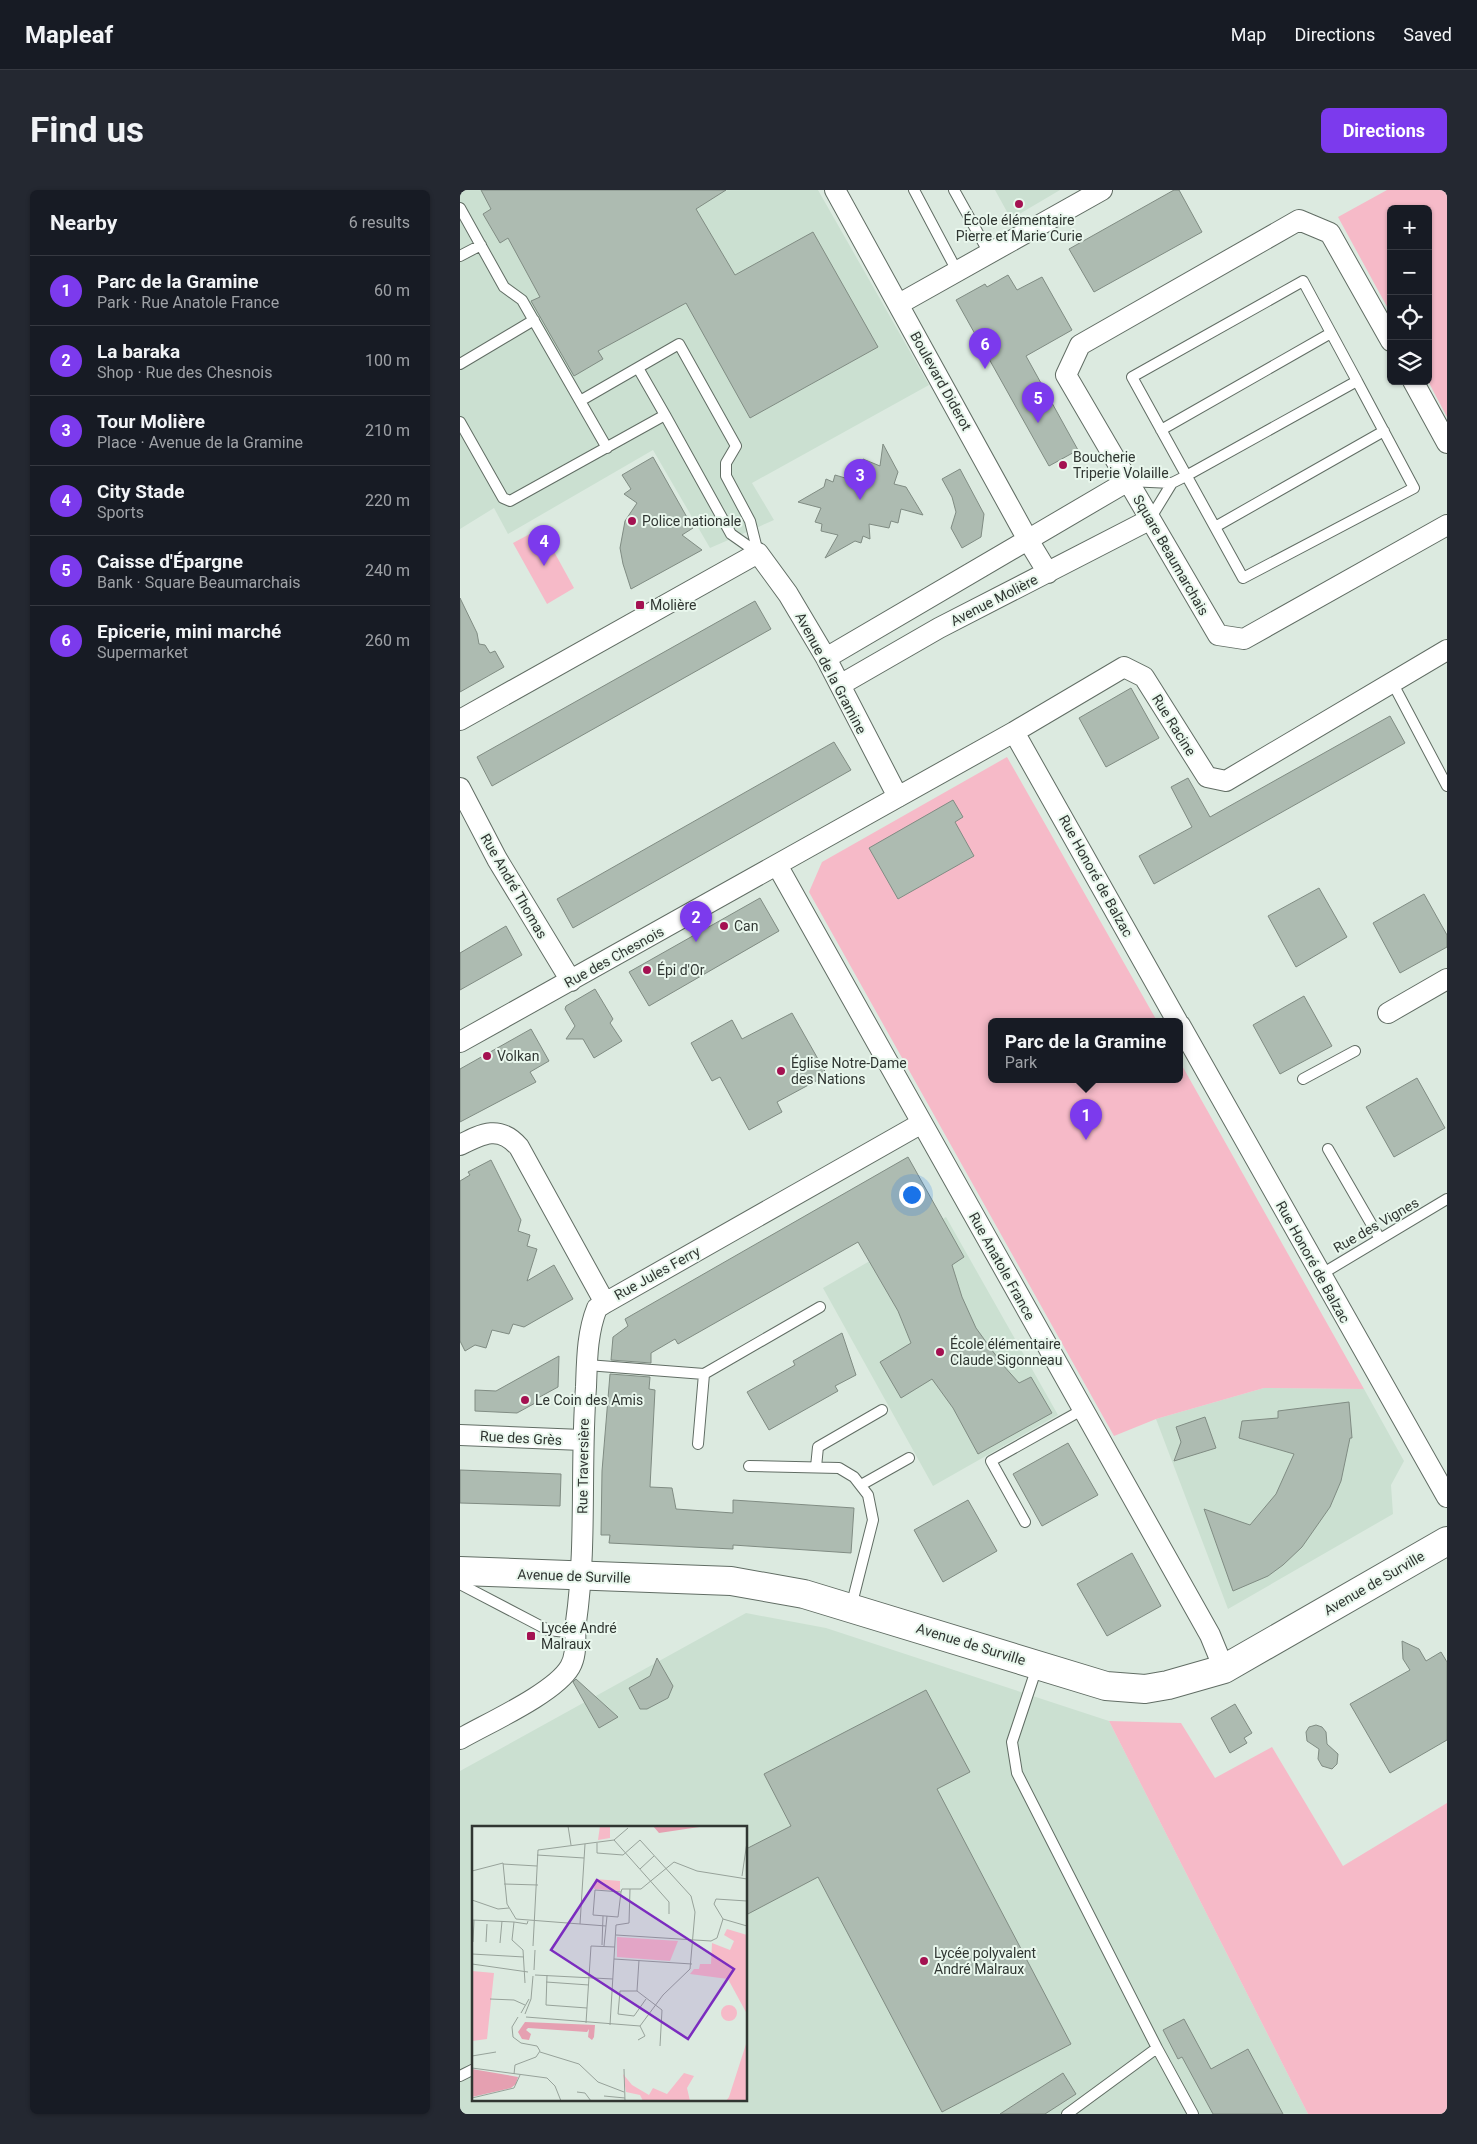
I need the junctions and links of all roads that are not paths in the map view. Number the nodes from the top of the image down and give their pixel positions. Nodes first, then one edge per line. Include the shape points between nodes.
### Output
1 (835, 190) edge
2 (914, 190) edge
3 (954, 190) edge
4 (1102, 190) edge
5 (460, 208) edge
6 (481, 245) junction
7 (989, 253) junction
8 (460, 256) edge
9 (958, 271) junction
10 (898, 304) junction
11 (534, 320) junction
12 (1331, 333) junction
13 (1390, 340) edge
14 (460, 364) edge
15 (638, 368) junction
16 (1357, 381) junction
17 (1415, 385) edge
18 (580, 401) junction
19 (665, 415) junction
20 (460, 422) edge
21 (1161, 430) junction
22 (1384, 432) junction
23 (1447, 443) edge
24 (607, 448) junction
25 (1186, 476) junction
26 (1128, 481) junction
27 (1172, 483) junction
28 (1149, 520) junction
29 (1447, 525) edge
30 (1214, 527) junction
31 (1028, 540) junction
32 (758, 553) junction
33 (1048, 572) junction
34 (1447, 650) edge
35 (826, 658) junction
36 (1392, 682) junction
37 (840, 686) junction
38 (460, 720) edge
39 (1014, 732) junction
40 (1447, 786) edge
41 (460, 788) edge
42 (898, 796) junction
43 (777, 865) junction
44 (1447, 980) edge
45 (571, 981) junction
46 (1388, 1013) dead end
47 (1175, 1018) edge
48 (1183, 1031) edge
49 (460, 1042) edge
50 (1355, 1051) dead end
51 (1303, 1080) dead end
52 (922, 1123) junction
53 (460, 1145) edge
54 (1328, 1149) dead end
55 (1447, 1200) edge
56 (1380, 1238) junction
57 (1320, 1275) junction
58 (605, 1302) junction
59 (820, 1307) dead end
60 (587, 1365) junction
61 (704, 1374) junction
62 (882, 1410) dead end
63 (1082, 1410) junction
64 (460, 1435) edge
65 (582, 1440) junction
66 (698, 1444) dead end
67 (909, 1458) dead end
68 (749, 1466) dead end
69 (816, 1467) junction
70 (861, 1485) junction
71 (1447, 1497) edge
72 (1025, 1522) dead end
73 (1447, 1541) edge
74 (460, 1571) edge
75 (580, 1575) junction
76 (460, 1584) edge
77 (851, 1608) junction
78 (575, 1633) junction
79 (1038, 1664) junction
80 (1224, 1669) junction
81 (460, 1739) edge
82 (1157, 2048) junction
83 (472, 2070) edge
84 (460, 2076) edge
85 (1067, 2114) edge
86 (1193, 2114) edge

1 - 10 street, Boulevard Diderot
2 - 9 lane
3 - 7 lane
4 - 7 street
5 - 6 lane
6 - 8 lane
6 - 11 lane via 504,287 522,300
7 - 9 street
9 - 10 street
10 - 31 street, Boulevard Diderot
11 - 14 lane
11 - 18 lane
12 - 16 lane
12 - 21 lane
12 - 21 lane via 1303,281 1132,377
13 - 26 street, Square Beaumarchais via 1330,233 1299,220 1080,345 1066,375
15 - 18 lane
15 - 19 lane
15 - 32 lane via 679,344 736,446 726,463 726,476 750,521
16 - 22 lane
16 - 25 lane
17 - 23 street
18 - 24 lane
19 - 24 lane
19 - 32 lane via 730,534
20 - 24 lane via 503,498 510,500
21 - 25 lane
22 - 30 lane
22 - 30 lane via 1414,488 1243,578
25 - 27 lane
25 - 30 lane
26 - 27 lane
26 - 28 street, Square Beaumarchais
26 - 31 street
27 - 28 lane
28 - 29 street, Square Beaumarchais via 1218,635 1244,639
28 - 33 street, Avenue Molière
31 - 33 street, Boulevard Diderot
31 - 35 street
32 - 35 street, Avenue de la Gramine via 788,594
32 - 38 street
33 - 37 street, Avenue Molière via 939,628
34 - 36 street, Rue Racine
35 - 37 street, Avenue de la Gramine
36 - 39 street, Rue Racine via 1226,781 1207,777 1144,677 1124,667
36 - 40 lane
37 - 42 street, Avenue de la Gramine
39 - 42 street, Rue Racine
39 - 47 street, Rue Honoré de Balzac
41 - 45 street, Rue André Thomas
42 - 43 street, Rue des Chesnois
43 - 45 street, Rue des Chesnois
43 - 52 street, Rue Anatole France
44 - 46 street
45 - 49 street, Rue des Chesnois
48 - 57 street, Rue Honoré de Balzac
50 - 51 lane
52 - 58 street, Rue Jules Ferry
52 - 63 street, Rue Anatole France
53 - 58 street, Rue Jules Ferry via 478,1136 496,1133 509,1136 519,1147
54 - 56 lane
55 - 56 lane, Rue des Vignes
56 - 57 lane, Rue des Vignes
57 - 71 street, Rue Honoré de Balzac
58 - 60 street, Rue Traversière via 597,1308 593,1318
59 - 61 lane
60 - 61 lane
60 - 65 street, Rue Traversière
61 - 66 lane
62 - 69 lane via 818,1447
63 - 72 lane via 991,1461
63 - 80 street, Rue Anatole France via 1210,1635
64 - 65 street, Rue des Grès
65 - 75 street, Rue Traversière
67 - 70 lane
68 - 69 lane
69 - 70 lane via 839,1468
70 - 77 lane via 868,1495 873,1520
73 - 80 street, Avenue de Surville
74 - 75 street, Avenue de Surville
75 - 77 street, Avenue de Surville via 731,1581 804,1594
75 - 78 street, Rue Traversière
76 - 78 lane via 548,1630
77 - 79 street, Avenue de Surville
78 - 81 street, Rue Traversière via 576,1649 570,1666 556,1684
79 - 80 street, Avenue de Surville via 1106,1686 1145,1689
79 - 82 lane via 1012,1742 1017,1773
82 - 85 lane
82 - 86 lane
83 - 84 lane

